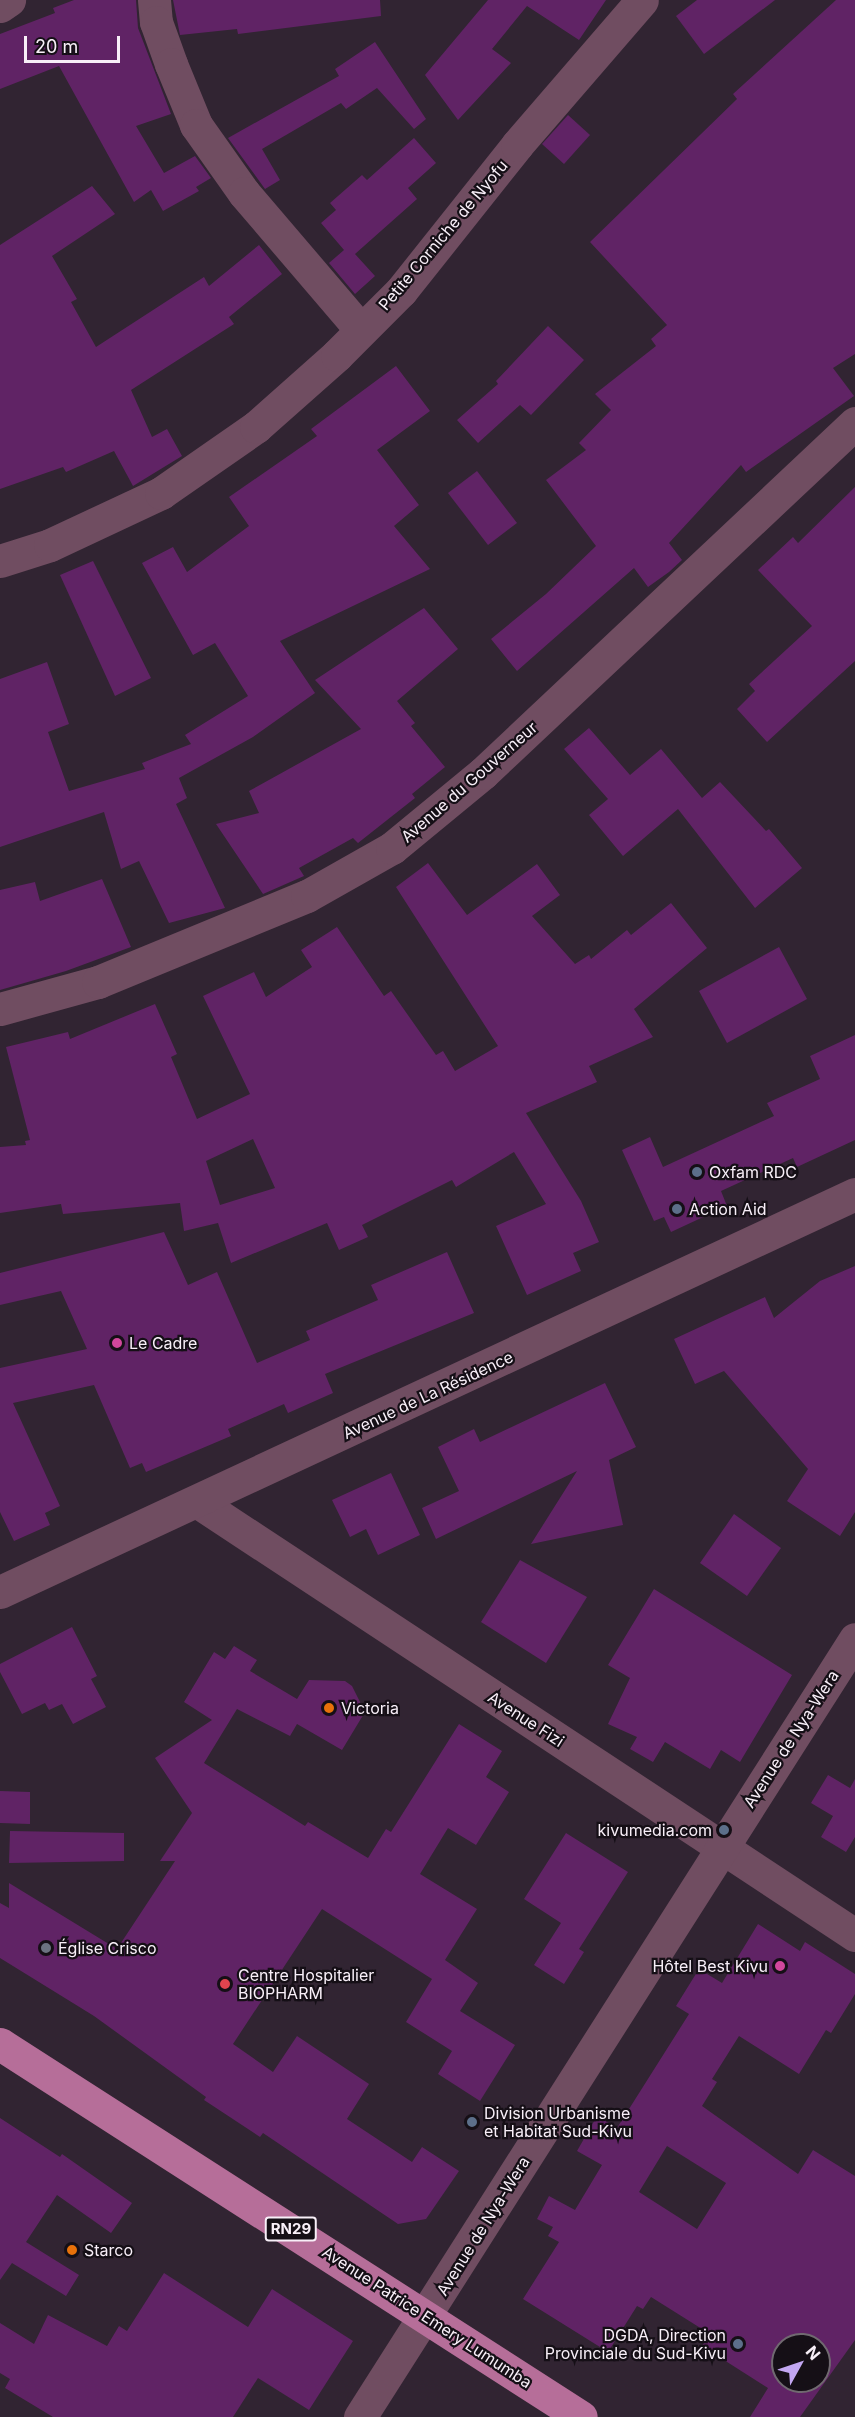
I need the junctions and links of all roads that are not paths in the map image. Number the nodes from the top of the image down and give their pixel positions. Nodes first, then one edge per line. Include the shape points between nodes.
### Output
1 (9, 0) edge
2 (154, 0) edge
3 (642, 0) edge
4 (0, 6) edge
5 (361, 330) junction
6 (855, 423) edge
7 (0, 561) edge
8 (0, 1009) edge
9 (855, 1194) edge
10 (198, 1503) junction
11 (0, 1592) edge
12 (855, 1639) edge
13 (722, 1846) junction
14 (855, 1935) edge
15 (0, 2044) edge
16 (427, 2315) junction
17 (360, 2417) edge
18 (580, 2417) edge

1 - 4 street
2 - 5 street via 164,43 196,125 244,192
3 - 5 street, Petite Corniche de Nyofu via 517,145 401,291
5 - 7 street, Petite Corniche de Nyofu via 256,427 161,493 50,545
6 - 8 street, Avenue du Gouverneur via 483,773 392,848 307,896 131,969
9 - 10 street, Avenue de La Résidence
10 - 11 street, Avenue de La Résidence
10 - 13 street, Avenue Fizi
12 - 13 street, Avenue de Nya-Wera
13 - 14 street, Avenue Fizi
13 - 16 street, Avenue de Nya-Wera
15 - 16 main road, Avenue Patrice Emery Lumumba / RN29
16 - 17 street, Avenue de Nya-Wera
16 - 18 main road, Avenue Patrice Emery Lumumba / RN29

